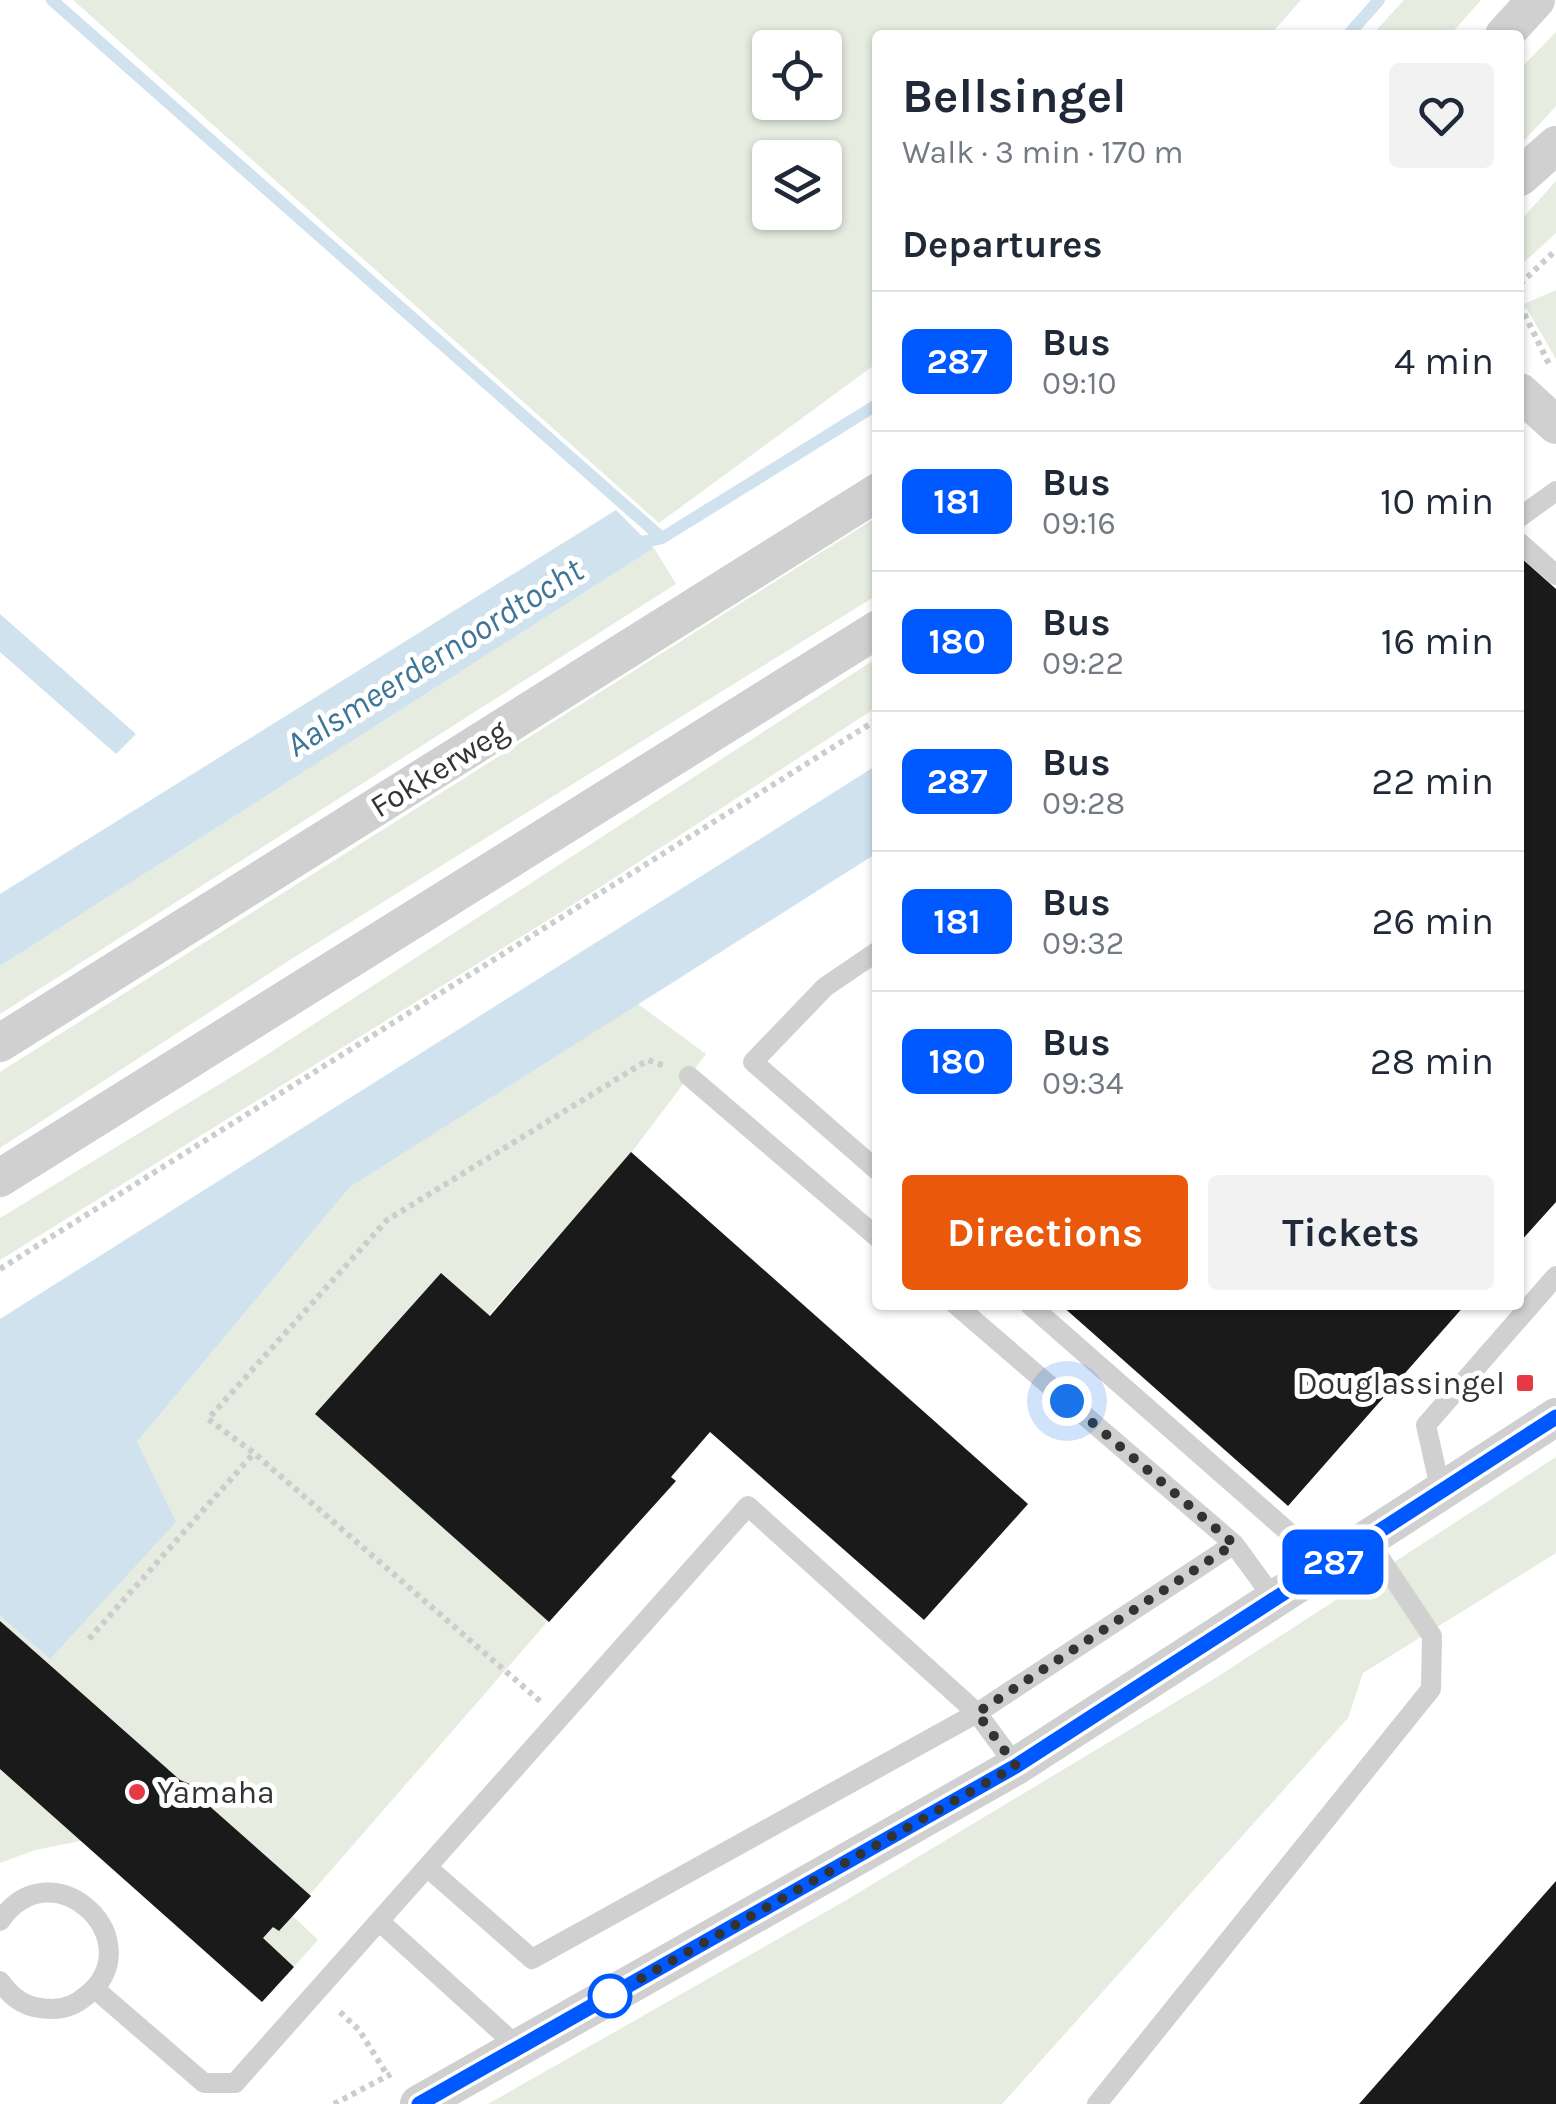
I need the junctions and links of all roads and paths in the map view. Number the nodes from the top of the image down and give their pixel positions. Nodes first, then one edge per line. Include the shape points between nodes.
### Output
1 (1536, 0) edge
2 (1509, 30) edge
3 (1556, 145) edge
4 (1524, 173) edge
5 (1556, 250) edge
6 (1524, 280) edge
7 (1524, 313) edge
8 (1556, 378) edge
9 (1524, 396) edge
10 (1556, 424) edge
11 (1556, 491) edge
12 (872, 496) edge
13 (1524, 514) edge
14 (1524, 547) edge
15 (1556, 575) edge
16 (872, 633) edge
17 (872, 723) edge
18 (872, 955) edge
19 (0, 1044) edge
20 (689, 1076) joint
21 (872, 1166) edge
22 (0, 1178) edge
23 (872, 1233) edge
24 (0, 1269) edge
25 (1556, 1276) edge
26 (962, 1310) edge
27 (1036, 1310) edge
28 (1556, 1417) edge
29 (254, 1453) junction
30 (1441, 1492) junction
31 (1368, 1540) junction
32 (1234, 1544) junction
33 (1327, 1566) junction
34 (1275, 1600) junction
35 (89, 1639) dead end
36 (977, 1713) junction
37 (560, 1716) junction
38 (1016, 1766) junction
39 (427, 1867) junction
40 (0, 1921) edge
41 (378, 1921) junction
42 (95, 1989) junction
43 (317, 1990) junction
44 (3, 1993) edge
45 (519, 2048) junction
46 (388, 2076) dead end
47 (419, 2104) edge
48 (1098, 2104) edge

1 - 2 street
3 - 4 street
5 - 6 path
7 - 8 path
9 - 10 street
11 - 13 lane
12 - 19 street, Fokkerweg
14 - 15 lane
16 - 22 street
17 - 24 path
18 - 21 lane via 824,987 753,1062
20 - 23 lane
20 - 29 path via 648,1060 387,1220 208,1419
25 - 30 lane via 1426,1425
26 - 32 lane
27 - 33 lane
28 - 30 street
29 - 35 path
29 - 37 path
30 - 31 street
31 - 33 street
31 - 48 lane via 1432,1636 1431,1689
32 - 34 lane
32 - 36 lane
33 - 34 street
34 - 38 street
36 - 37 lane via 748,1506
36 - 38 lane
36 - 39 lane via 532,1959
37 - 39 lane
38 - 45 street
39 - 41 lane
40 - 42 lane via 26,1897 62,1894 78,1900 105,1932 105,1971
41 - 43 lane
41 - 45 lane
42 - 43 lane via 204,2083 235,2083
42 - 44 lane via 58,2010 36,2009
43 - 46 path via 359,2030
45 - 47 street

